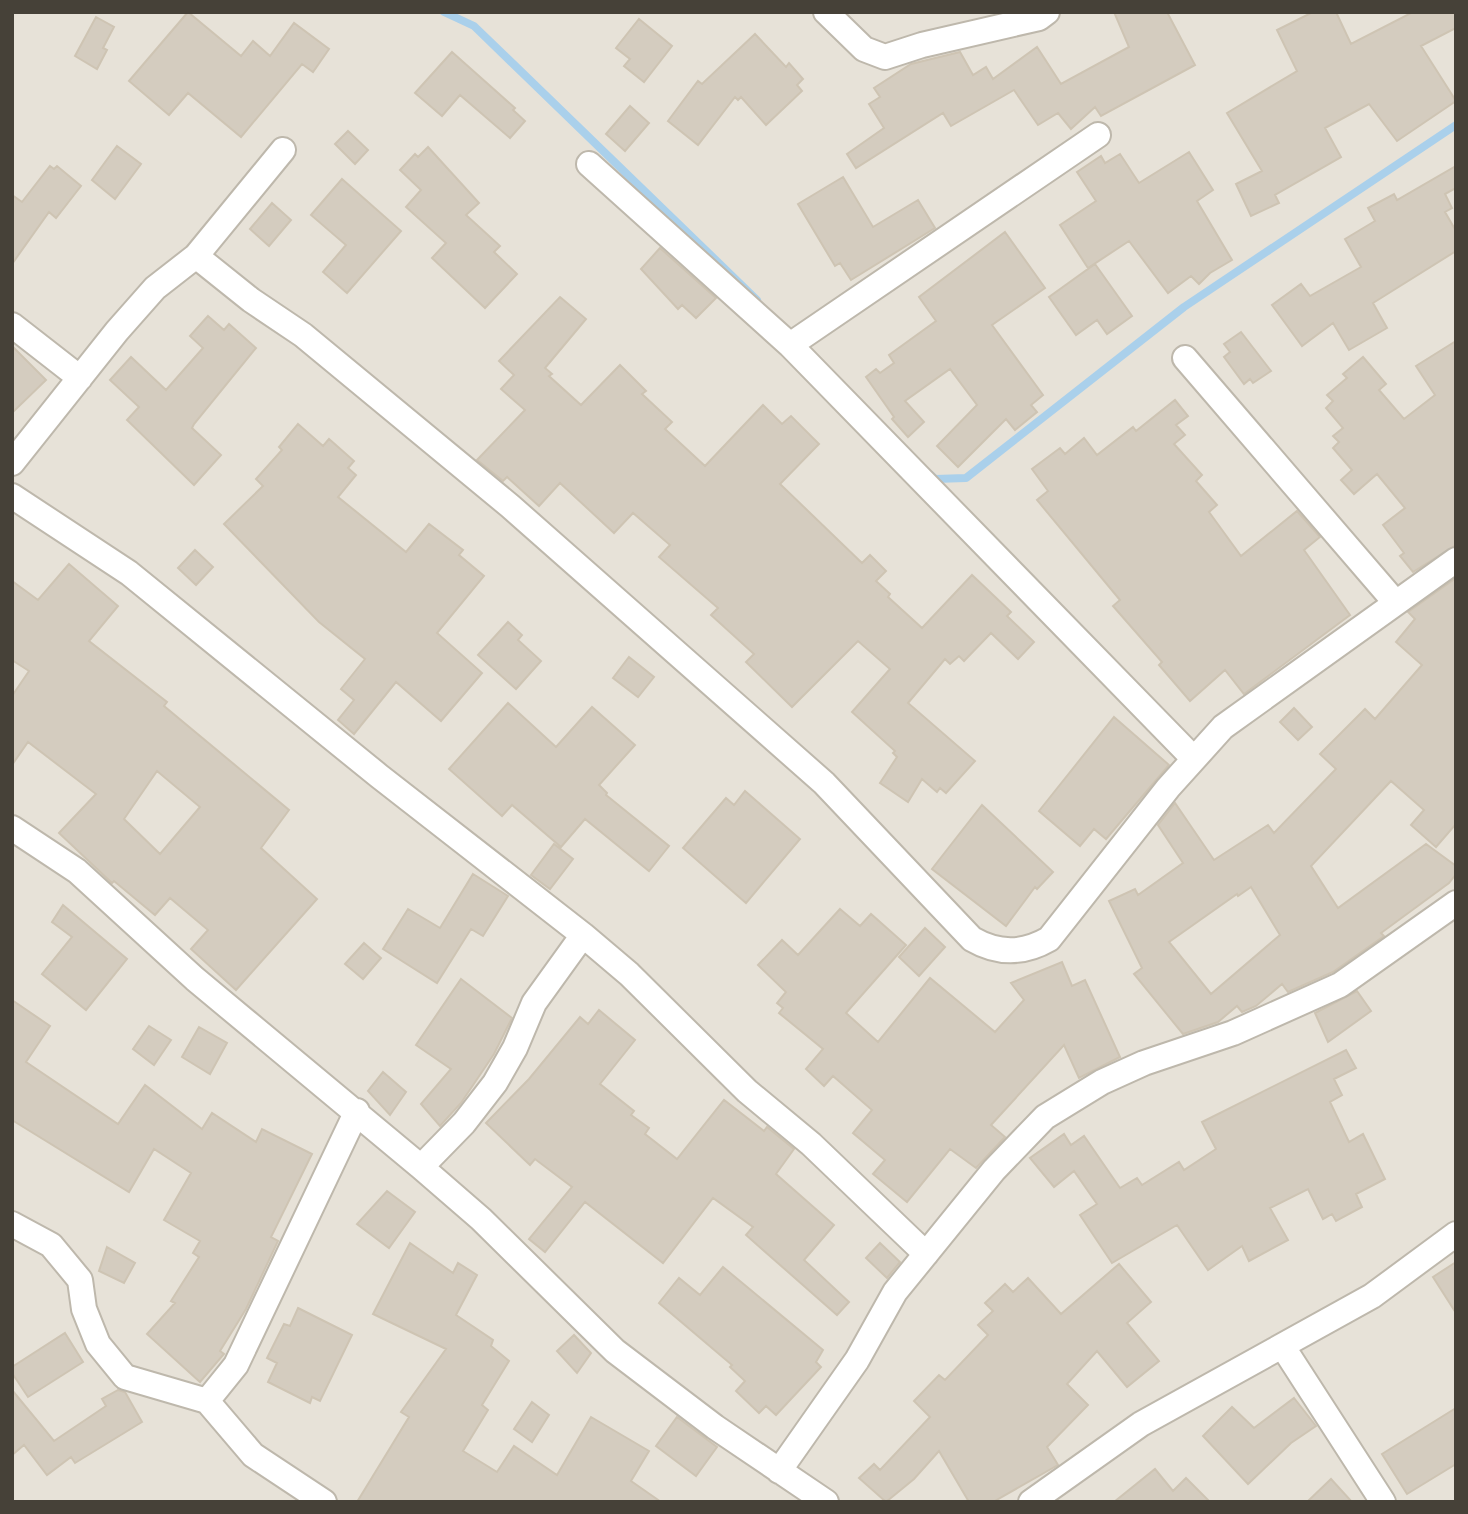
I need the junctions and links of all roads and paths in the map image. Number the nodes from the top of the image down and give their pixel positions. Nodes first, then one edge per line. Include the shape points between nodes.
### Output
1 (825, 12) edge
2 (1047, 12) edge
3 (1098, 135) dead end
4 (283, 149) dead end
5 (589, 164) dead end
6 (196, 256) junction
7 (12, 325) edge
8 (790, 345) junction
9 (1185, 359) dead end
10 (80, 378) junction
11 (12, 463) edge
12 (12, 496) edge
13 (1456, 560) edge
14 (1395, 602) junction
15 (1194, 759) junction
16 (12, 828) edge
17 (1456, 904) edge
18 (583, 935) junction
19 (357, 1111) junction
20 (421, 1167) junction
21 (12, 1224) edge
22 (1456, 1234) edge
23 (926, 1254) junction
24 (1283, 1347) junction
25 (207, 1401) junction
26 (779, 1471) junction
27 (324, 1502) edge
28 (826, 1502) edge
29 (1031, 1502) edge
30 (1383, 1502) edge

1 - 2 street via 864,50 885,57 1039,18
3 - 8 street
4 - 6 street
5 - 8 street
6 - 10 street via 155,288
6 - 15 street via 303,335 510,506 824,783 972,939 989,949 1037,946 1057,932
7 - 10 street
8 - 15 street
9 - 14 street
10 - 11 street
12 - 18 street via 130,573
13 - 14 street
14 - 15 street via 1223,727
16 - 19 street via 77,871 195,979
17 - 23 street via 1340,985 1233,1033 1144,1063 1045,1117 994,1170
18 - 20 street via 534,1003 495,1083
18 - 23 street
19 - 20 street
19 - 25 street via 236,1365
20 - 26 street via 481,1219 615,1351
21 - 25 street via 51,1245 80,1280 84,1309 99,1344 125,1377
22 - 24 street via 1372,1296
23 - 26 street via 895,1292 857,1360
24 - 29 street via 1141,1424
24 - 30 street
25 - 27 street via 253,1455
26 - 28 street

